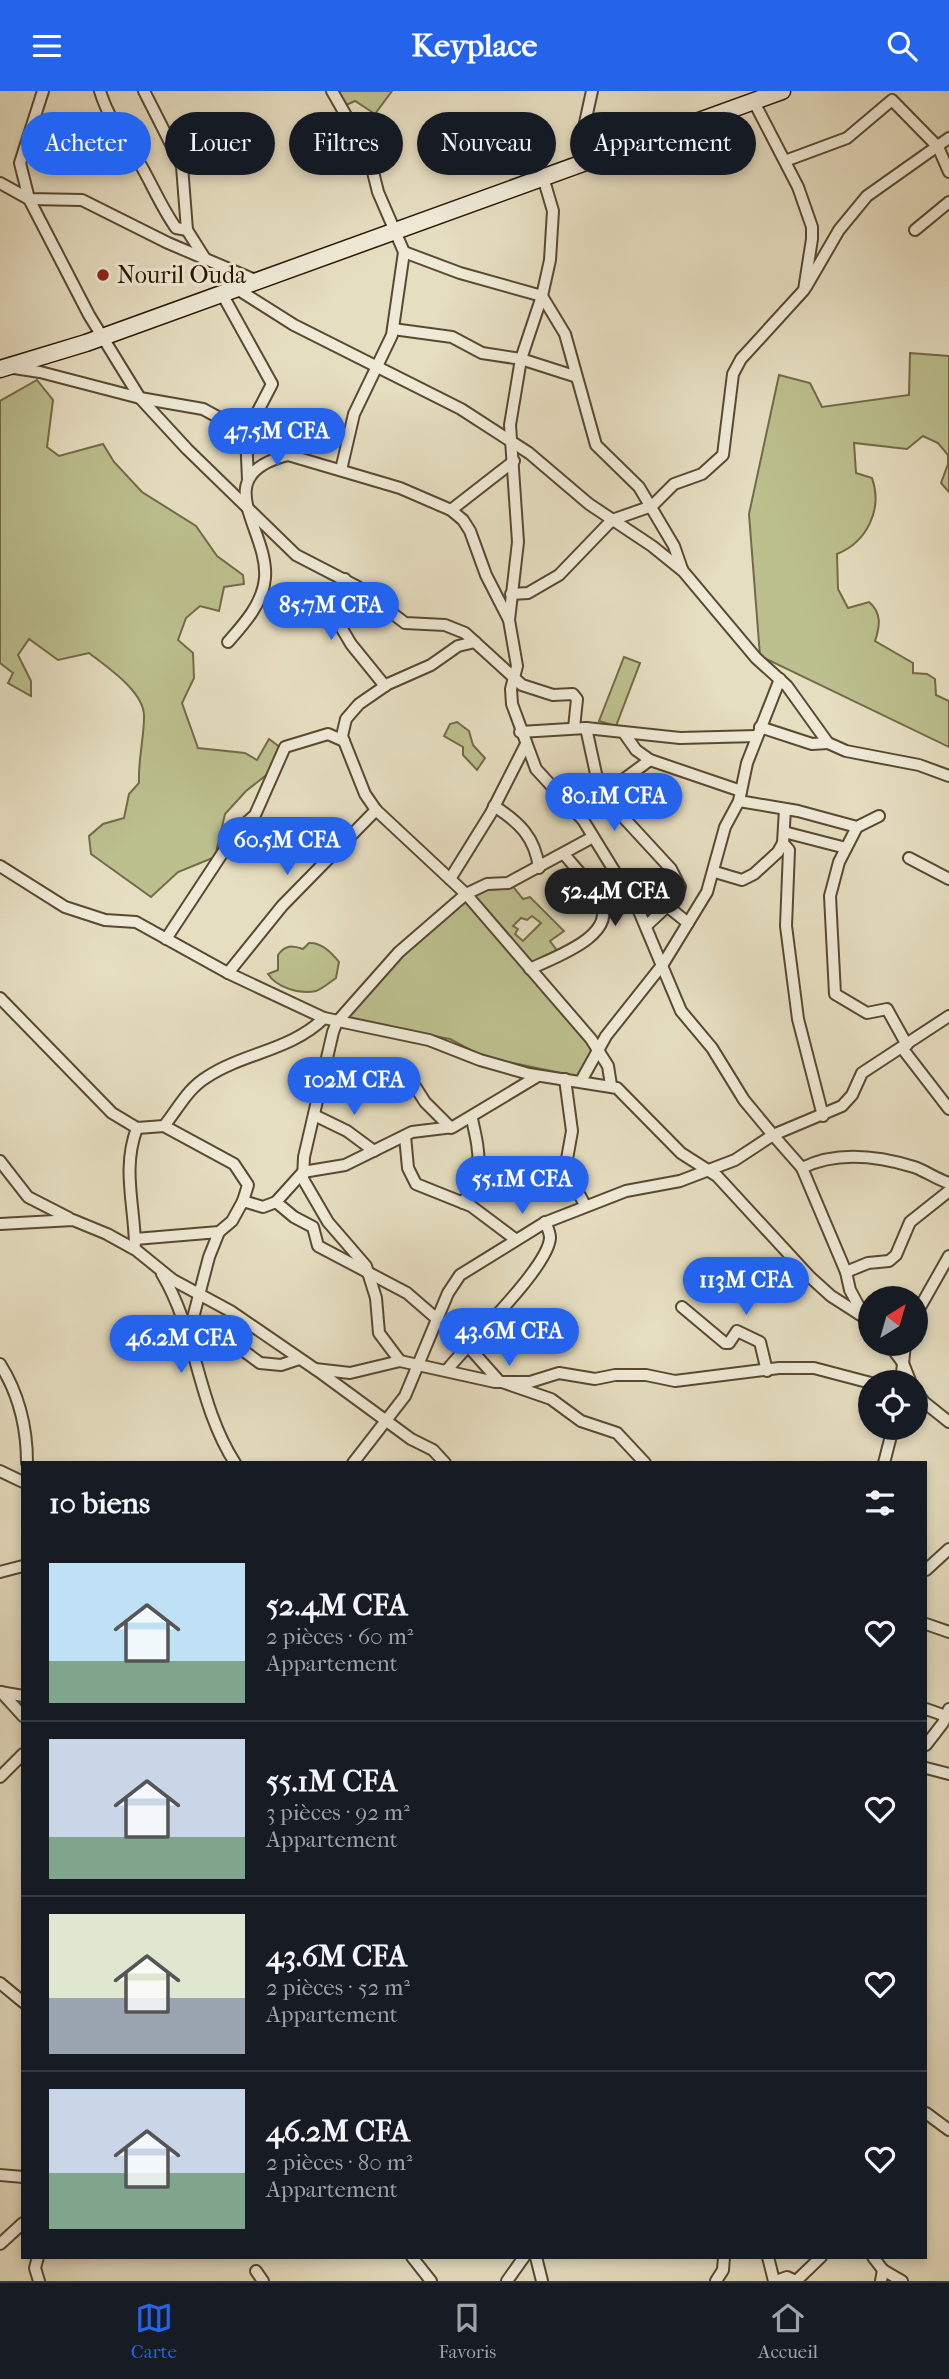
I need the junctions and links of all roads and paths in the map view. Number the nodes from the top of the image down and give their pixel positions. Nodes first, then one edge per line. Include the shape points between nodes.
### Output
1 (43, 91) edge
2 (100, 91) edge
3 (144, 91) edge
4 (332, 91) edge
5 (592, 91) edge
6 (782, 91) edge
7 (754, 102) junction
8 (587, 112) edge
9 (725, 112) edge
10 (949, 138) edge
11 (938, 147) junction
12 (785, 161) junction
13 (570, 166) edge
14 (949, 172) edge
15 (543, 177) junction
16 (3, 189) edge
17 (29, 199) junction
18 (949, 202) edge
19 (187, 230) junction
20 (915, 230) dead end
21 (396, 231) junction
22 (404, 252) junction
23 (204, 257) junction
24 (255, 280) junction
25 (227, 290) junction
26 (804, 290) junction
27 (542, 296) junction
28 (393, 330) junction
29 (103, 337) junction
30 (521, 359) junction
31 (378, 366) junction
32 (2, 368) edge
33 (574, 376) junction
34 (140, 398) junction
35 (246, 434) junction
36 (512, 443) junction
37 (288, 455) junction
38 (514, 461) junction
39 (341, 470) junction
40 (248, 480) junction
41 (245, 504) junction
42 (652, 506) junction
43 (451, 510) junction
44 (612, 520) junction
45 (683, 571) junction
46 (345, 579) junction
47 (511, 594) junction
48 (509, 620) junction
49 (228, 642) dead end
50 (475, 642) junction
51 (780, 679) junction
52 (513, 680) junction
53 (385, 686) junction
54 (580, 728) junction
55 (758, 731) junction
56 (520, 732) junction
57 (624, 733) junction
58 (344, 741) junction
59 (828, 743) junction
60 (525, 746) junction
61 (650, 760) junction
62 (949, 776) edge
63 (600, 792) junction
64 (740, 796) junction
65 (494, 806) junction
66 (572, 809) junction
67 (785, 809) junction
68 (376, 810) junction
69 (879, 816) dead end
70 (857, 827) junction
71 (593, 837) junction
72 (784, 838) junction
73 (846, 848) junction
74 (564, 853) junction
75 (909, 858) dead end
76 (0, 866) edge
77 (539, 868) junction
78 (715, 872) junction
79 (450, 879) junction
80 (949, 879) edge
81 (466, 894) junction
82 (667, 906) junction
83 (688, 923) junction
84 (646, 926) junction
85 (166, 939) junction
86 (663, 964) junction
87 (530, 969) junction
88 (228, 973) junction
89 (0, 998) edge
90 (949, 1016) edge
91 (324, 1018) junction
92 (337, 1022) junction
93 (904, 1046) junction
94 (598, 1049) junction
95 (538, 1076) junction
96 (565, 1079) junction
97 (581, 1081) junction
98 (321, 1083) junction
99 (611, 1085) junction
100 (949, 1109) edge
101 (314, 1115) junction
102 (823, 1116) junction
103 (472, 1119) junction
104 (164, 1126) junction
105 (137, 1128) junction
106 (451, 1128) junction
107 (773, 1135) junction
108 (405, 1136) junction
109 (374, 1151) junction
110 (0, 1161) edge
111 (802, 1168) junction
112 (709, 1169) junction
113 (303, 1172) junction
114 (949, 1182) edge
115 (949, 1191) edge
116 (243, 1201) junction
117 (276, 1202) junction
118 (463, 1203) junction
119 (586, 1205) junction
120 (73, 1220) junction
121 (545, 1222) junction
122 (0, 1224) edge
123 (219, 1232) junction
124 (515, 1238) junction
125 (136, 1245) junction
126 (949, 1256) edge
127 (159, 1269) junction
128 (846, 1272) junction
129 (370, 1274) junction
130 (928, 1293) edge
131 (198, 1294) junction
132 (858, 1304) edge
133 (682, 1307) dead end
134 (858, 1312) edge
135 (439, 1320) junction
136 (188, 1334) junction
137 (467, 1345) junction
138 (898, 1356) edge
139 (904, 1356) edge
140 (299, 1359) junction
141 (400, 1361) junction
142 (903, 1363) junction
143 (0, 1364) edge
144 (417, 1365) junction
145 (314, 1369) junction
146 (447, 1370) junction
147 (902, 1370) edge
148 (906, 1370) edge
149 (767, 1371) junction
150 (858, 1380) edge
151 (499, 1381) junction
152 (928, 1406) edge
153 (389, 1419) junction
154 (949, 1421) edge
155 (890, 1440) edge
156 (27, 1461) edge
157 (234, 1461) edge
158 (355, 1461) edge
159 (443, 1461) edge
160 (643, 1461) edge
161 (885, 1461) edge
162 (0, 1471) edge
163 (21, 1481) edge
164 (949, 1549) edge
165 (21, 1567) edge
166 (927, 1569) edge
167 (0, 1572) edge
168 (927, 1624) edge
169 (949, 1632) edge
170 (0, 1692) edge
171 (21, 1696) edge
172 (927, 1709) edge
173 (947, 1712) edge
174 (21, 1717) edge
175 (927, 1743) edge
176 (21, 1756) edge
177 (927, 1768) edge
178 (949, 1774) edge
179 (0, 1777) edge
180 (0, 1983) edge
181 (21, 2000) edge
182 (927, 2114) edge
183 (949, 2130) edge
184 (0, 2175) edge
185 (21, 2177) edge
186 (21, 2225) edge
187 (0, 2244) edge
188 (37, 2259) edge
189 (414, 2259) edge
190 (523, 2259) edge
191 (536, 2259) edge
192 (724, 2259) edge
193 (769, 2259) edge
194 (819, 2259) edge
195 (874, 2259) edge
196 (882, 2276) edge
197 (39, 2281) edge
198 (430, 2281) edge
199 (507, 2281) edge
200 (542, 2281) edge
201 (716, 2281) edge
202 (775, 2281) edge
203 (902, 2281) edge

1 - 17 street via 20,163
2 - 19 street via 107,115 141,165 164,212 176,228
3 - 19 street via 182,166
4 - 21 street via 369,156 378,192
5 - 8 street
6 - 7 street
7 - 9 street
7 - 12 street
10 - 11 street
11 - 12 street via 892,100 847,138
11 - 14 street
11 - 26 street via 858,205
12 - 26 street via 811,227
13 - 15 street
15 - 21 street
15 - 27 street via 553,211
16 - 17 street
17 - 23 street via 82,200
17 - 29 street
18 - 20 street
19 - 23 street
21 - 22 street
21 - 24 street
22 - 27 street
22 - 28 street
23 - 24 street
24 - 25 street
25 - 29 street
25 - 31 street
25 - 35 street via 272,384
26 - 42 street via 741,359 733,374 723,455 702,474 674,484
27 - 30 street
27 - 33 street via 565,334
28 - 30 street via 452,337 482,353
28 - 31 street
29 - 32 street
29 - 34 street
30 - 33 street
30 - 36 street via 512,407
31 - 36 street via 420,386
31 - 39 street via 350,425
32 - 34 street via 40,372
33 - 42 street via 596,445
34 - 35 street via 203,409
34 - 41 street
35 - 37 street
35 - 40 street
36 - 38 street
36 - 44 street
37 - 39 street
37 - 40 street via 267,461
38 - 43 street
38 - 47 street via 518,542
39 - 43 street
40 - 41 street
41 - 46 street via 296,555
41 - 49 street via 263,552 264,588 247,620
42 - 44 street
42 - 45 street
43 - 48 street via 470,531
44 - 45 street
44 - 47 street via 559,575 528,593
45 - 51 street via 756,658
46 - 50 street via 405,623 451,627
46 - 53 street via 338,622
47 - 48 street
48 - 52 street via 516,666
50 - 52 street
50 - 53 street via 458,646
51 - 55 street
51 - 59 street
52 - 54 street via 553,695 575,696
52 - 56 street via 511,697
53 - 58 street via 349,714 342,729
54 - 56 street
54 - 57 street
54 - 63 street
55 - 57 street via 680,738
55 - 59 street via 812,744
55 - 64 street
56 - 60 street
57 - 61 street
58 - 68 street
58 - 85 street via 328,734 285,747 255,815 237,831
59 - 62 street
60 - 65 street
60 - 66 street via 536,769
61 - 63 street
61 - 64 street
63 - 66 street
63 - 82 street via 677,880 678,894
64 - 67 street
64 - 78 street via 725,827
65 - 77 street via 512,817 532,840
65 - 79 street
66 - 71 street
67 - 70 street
67 - 72 street
68 - 79 street
68 - 88 street via 282,906
69 - 70 street
70 - 73 street
71 - 74 street
71 - 84 street
72 - 73 street
72 - 78 street via 770,860 748,878
72 - 102 street via 789,850 786,926 797,1019
73 - 93 street via 830,895 835,994 867,1013 887,1009
74 - 77 street
74 - 87 street via 601,903 603,916 587,940
75 - 80 street
76 - 85 street via 65,907 106,920 136,922
77 - 81 street via 508,883 488,884
78 - 83 street
79 - 81 street
81 - 87 street
81 - 92 street via 399,952
82 - 83 street
82 - 84 street
83 - 86 street
84 - 86 street
85 - 88 street
86 - 94 street
86 - 107 street via 681,1011
87 - 94 street
88 - 91 street
89 - 105 street via 112,1113
90 - 93 street
91 - 92 street
91 - 104 street via 298,1037 205,1078
92 - 95 street via 429,1040
92 - 98 street
93 - 100 street
93 - 102 street via 862,1073 848,1102
94 - 97 street
94 - 99 street via 608,1066
95 - 96 street
95 - 103 street
96 - 97 street
96 - 119 street via 572,1131 567,1159 571,1179
97 - 99 street
98 - 101 street
98 - 106 street via 354,1088 381,1077 396,1083 411,1080 425,1103
99 - 112 street via 681,1153
101 - 109 street
101 - 113 street
102 - 107 street
103 - 106 street
103 - 118 street via 480,1165
104 - 105 street
104 - 116 street via 234,1164 248,1185
105 - 125 street via 128,1172
106 - 108 street
107 - 111 street
107 - 112 street via 735,1160
108 - 109 street
108 - 118 street via 408,1168 416,1184
109 - 113 street via 345,1165
110 - 120 street via 28,1197
111 - 114 street via 846,1156 914,1167
111 - 128 street
112 - 119 street via 681,1181 626,1191
112 - 134 street via 804,1272
113 - 117 street
113 - 129 street via 314,1203
115 - 128 street via 910,1222 889,1261
116 - 117 street via 258,1208
116 - 123 street via 233,1221
117 - 129 street via 313,1227 318,1246
118 - 124 street
119 - 121 street
120 - 122 street
120 - 125 street
121 - 124 street
121 - 137 street via 550,1237 532,1275
123 - 125 street
123 - 131 street
124 - 135 street via 460,1275
125 - 127 street
126 - 130 street
127 - 131 street
127 - 136 street
128 - 132 street
129 - 135 street via 395,1285
129 - 141 street via 379,1333
131 - 136 street
131 - 140 street
133 - 149 street via 725,1343 737,1331 760,1342
135 - 137 street
135 - 144 street
136 - 140 street via 224,1352 241,1349 261,1363 281,1365
136 - 157 street via 205,1403
137 - 146 street
137 - 151 street
138 - 142 street
139 - 142 street
140 - 145 street
141 - 144 street
141 - 145 street via 350,1373
142 - 147 street
142 - 148 street
143 - 156 street via 22,1411
144 - 146 street
144 - 153 street via 405,1396
145 - 153 street
146 - 151 street
149 - 150 street via 814,1368
149 - 151 street via 675,1381 646,1375 595,1379 559,1373 530,1383
151 - 160 street via 551,1399 581,1421 617,1433
152 - 154 street
153 - 158 street
153 - 159 street
155 - 161 street
162 - 163 street
164 - 166 street
165 - 167 street
168 - 169 street
170 - 171 street
170 - 174 street
172 - 173 street
173 - 175 street
176 - 179 street
177 - 178 street
180 - 181 street
182 - 183 street
184 - 185 street
186 - 187 street
188 - 197 street
189 - 198 street
190 - 199 street
191 - 200 street
192 - 201 street
193 - 202 street
194 - 202 street via 796,2281 787,2277
195 - 196 street
196 - 203 street

